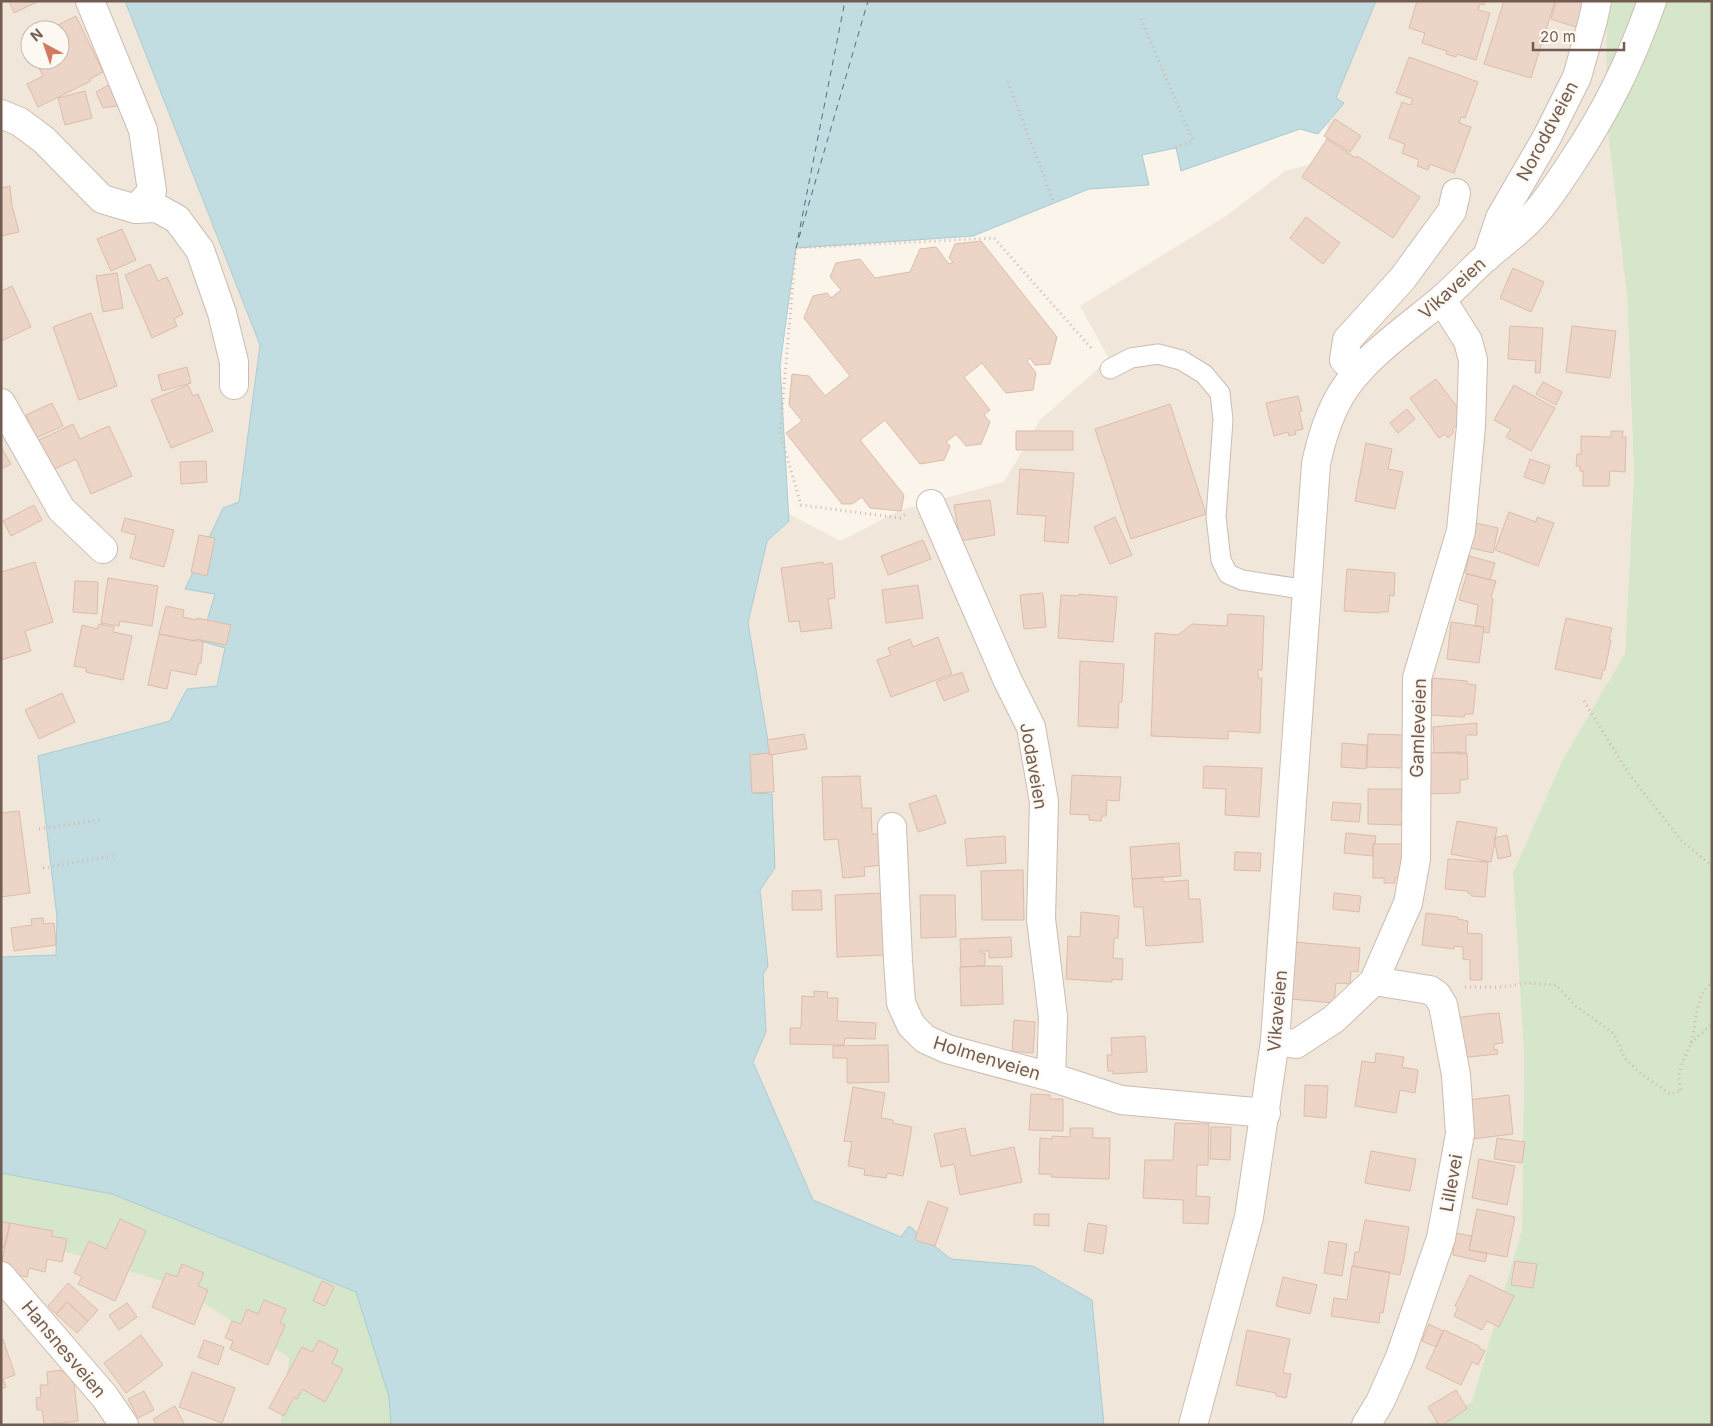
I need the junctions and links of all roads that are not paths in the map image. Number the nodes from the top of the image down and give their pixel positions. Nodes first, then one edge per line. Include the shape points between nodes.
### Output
1 (90, 1) edge
2 (1597, 1) edge
3 (1652, 1) edge
4 (1, 114) edge
5 (1456, 193) dead end
6 (136, 209) junction
7 (1487, 257) junction
8 (1442, 300) junction
9 (1110, 369) road end
10 (1357, 373) junction
11 (234, 385) dead end
12 (1, 403) edge
13 (931, 504) road end
14 (104, 549) dead end
15 (1308, 590) junction
16 (892, 827) dead end
17 (1374, 981) junction
18 (1275, 1041) junction
19 (1051, 1077) junction
20 (1266, 1114) junction
21 (1, 1276) edge
22 (124, 1425) edge
23 (1193, 1425) edge
24 (1366, 1425) edge

1 - 6 street via 143,130 152,191
2 - 7 street, Noroddveien via 1577,77 1500,218
3 - 7 street, Vikaveien via 1615,91 1592,133 1535,214
4 - 6 street via 20,122 44,140 102,199
5 - 10 street via 1452,211 1403,278 1347,340 1344,360
6 - 11 street via 158,208 177,219 200,250 222,313 234,362
7 - 8 street, Vikaveien
8 - 10 street, Vikaveien
8 - 17 street, Gamleveien via 1468,341 1473,360 1471,426 1461,531 1416,678 1416,858 1408,903
9 - 15 lane via 1130,358 1158,354 1181,360 1204,374 1220,393 1223,420 1216,517 1221,560 1228,574 1242,580
10 - 15 street, Vikaveien via 1332,414 1316,464
12 - 14 street via 61,509
13 - 19 street, Jodaveien via 1007,679 1031,726 1044,802 1041,919 1052,1017
15 - 18 street, Vikaveien
16 - 19 street, Holmenveien via 901,1003 911,1025 925,1038 947,1049
17 - 18 street, Gamleveien via 1334,1019 1296,1044
17 - 24 street, Lillevei via 1430,990 1443,1005 1456,1075 1460,1134 1441,1238 1400,1358
18 - 20 street, Vikaveien
19 - 20 street, Holmenveien via 1122,1100
20 - 23 street, Vikaveien via 1249,1218
21 - 22 street, Hansnesveien via 105,1397

